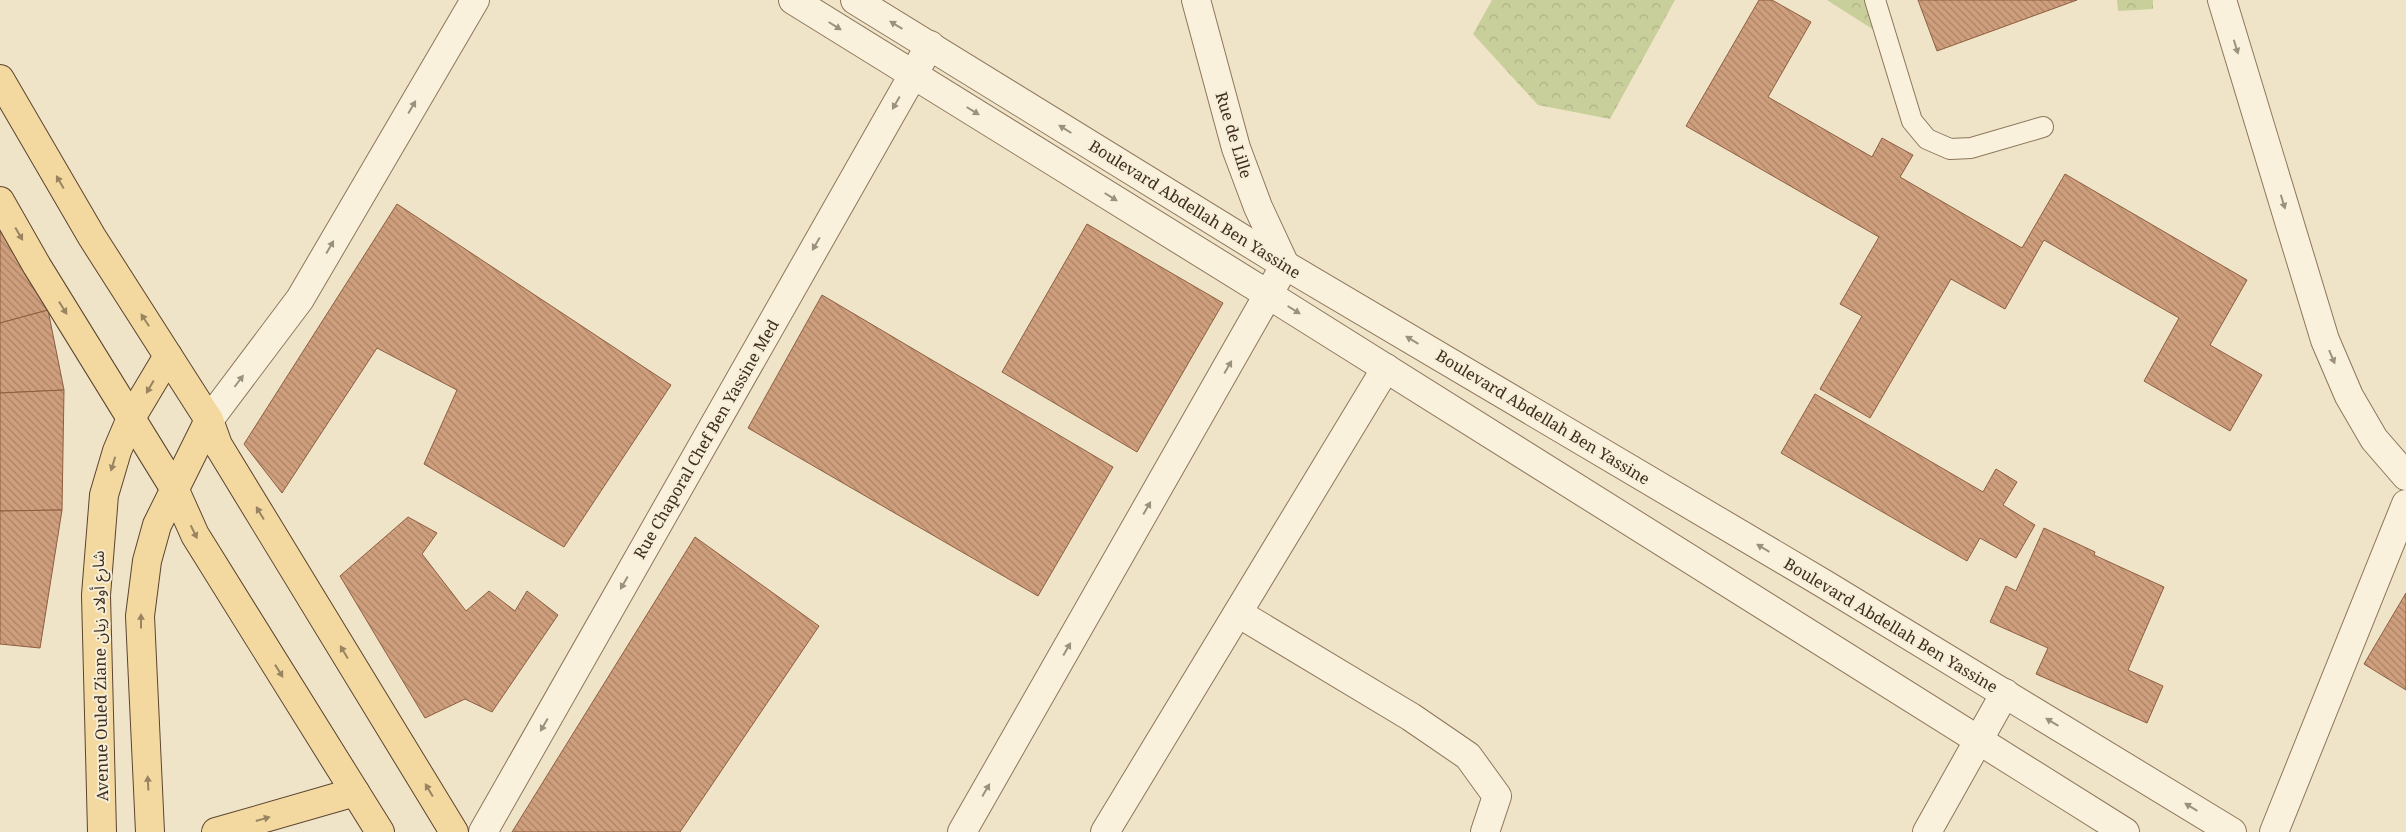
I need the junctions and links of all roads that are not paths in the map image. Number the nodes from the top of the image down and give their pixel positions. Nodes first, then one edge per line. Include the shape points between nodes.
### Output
1 (475, 0) edge
2 (793, 0) edge
3 (855, 0) edge
4 (1196, 0) edge
5 (1875, 0) edge
6 (2222, 0) edge
7 (930, 46) junction
8 (913, 74) junction
9 (0, 79) edge
10 (2043, 127) dead end
11 (0, 201) edge
12 (1285, 265) junction
13 (1269, 295) junction
14 (168, 356) junction
15 (1386, 368) junction
16 (131, 418) junction
17 (209, 420) junction
18 (2406, 476) edge
19 (174, 488) junction
20 (2406, 504) edge
21 (1238, 613) junction
22 (2005, 693) junction
23 (1977, 741) junction
24 (355, 792) junction
25 (102, 832) edge
26 (150, 832) edge
27 (216, 832) edge
28 (380, 832) edge
29 (454, 832) edge
30 (483, 832) edge
31 (962, 832) edge
32 (1105, 832) edge
33 (1485, 832) edge
34 (1927, 832) edge
35 (2125, 832) edge
36 (2232, 832) edge
37 (2274, 832) edge

17 -> 1 street via 300,298
2 -> 8 street, Boulevard Abdellah Ben Yassine
7 -> 3 street, Boulevard Abdellah Ben Yassine
4 - 12 street, Rue de Lille via 1236,148
5 - 10 lane via 1912,121 1927,139 1950,149 1971,148
6 -> 18 street via 2325,340 2349,396 2374,440
7 - 8 street, Rue Chaporal Chef Ben Yassine Med
12 -> 7 street, Boulevard Abdellah Ben Yassine
8 -> 13 street, Boulevard Abdellah Ben Yassine
8 -> 30 street, Rue Chaporal Chef Ben Yassine Med
14 -> 9 main road via 92,237
11 -> 16 main road
12 - 13 street
22 -> 12 street, Boulevard Abdellah Ben Yassine
13 -> 15 street, Boulevard Abdellah Ben Yassine
31 -> 13 street
14 -> 16 main road, Avenue Ouled Ziane شارع أولاد زيان
14 - 17 main road
15 - 21 street
15 - 23 street, Boulevard Abdellah Ben Yassine
16 - 19 main road
16 -> 25 main road, Avenue Ouled Ziane شارع أولاد زيان via 104,495 98,549 96,595
17 - 19 main road
29 -> 17 main road via 218,445
19 -> 24 main road via 195,536
26 -> 19 main road via 140,616 147,561 157,525
20 - 37 street
21 - 32 street
21 - 33 street via 1411,717 1468,756 1497,796
22 - 23 street
36 -> 22 street, Boulevard Abdellah Ben Yassine
23 - 34 street
23 - 35 street, Boulevard Abdellah Ben Yassine
27 -> 24 main road
24 - 28 main road

